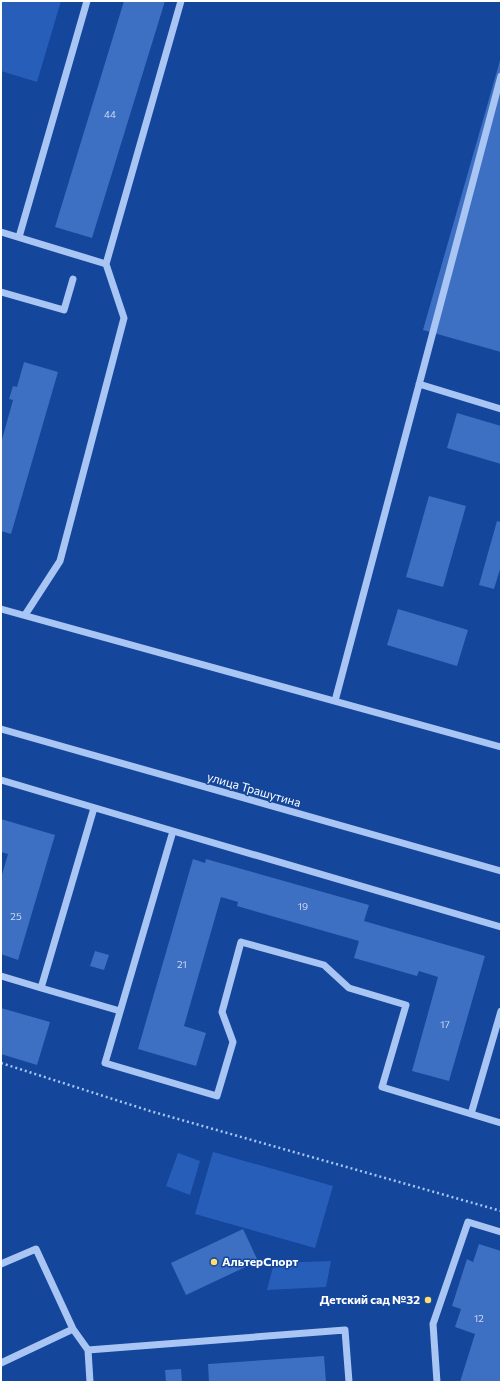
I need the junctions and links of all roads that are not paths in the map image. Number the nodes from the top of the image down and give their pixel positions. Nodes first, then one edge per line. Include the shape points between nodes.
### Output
1 (87, 1) edge
2 (180, 1) edge
3 (501, 76) edge
4 (1, 232) edge
5 (19, 237) junction
6 (106, 264) junction
7 (73, 279) dead end
8 (1, 292) edge
9 (419, 384) junction
10 (501, 409) edge
11 (1, 609) edge
12 (25, 615) junction
13 (335, 701) junction
14 (1, 729) edge
15 (501, 747) edge
16 (1, 780) edge
17 (94, 808) junction
18 (173, 831) junction
19 (501, 871) edge
20 (501, 928) edge
21 (1, 976) edge
22 (41, 988) junction
23 (120, 1011) junction
24 (501, 1011) edge
25 (470, 1114) junction
26 (501, 1123) edge
27 (501, 1232) edge
28 (1, 1264) edge
29 (73, 1329) junction
30 (88, 1350) junction
31 (1, 1363) edge
32 (90, 1382) edge
33 (349, 1382) edge
34 (437, 1382) edge

1 - 5 street
2 - 6 street
3 - 9 street
4 - 5 street
5 - 6 street
6 - 12 street via 124,318 60,561
7 - 8 street via 64,310
9 - 10 street
9 - 13 street
11 - 12 street
12 - 13 street
13 - 15 street
14 - 19 street, улица Трашутина
16 - 17 street
17 - 18 street
17 - 22 street
18 - 20 street
18 - 23 street
21 - 22 street
22 - 23 street
23 - 25 street via 105,1063 217,1096 233,1042 222,1012 241,942 324,965 349,988 406,1005 382,1087
24 - 25 street
25 - 26 street
27 - 34 street via 468,1222 433,1324
28 - 29 street via 36,1249
29 - 30 street
29 - 31 street
30 - 32 street
30 - 33 street via 345,1330

